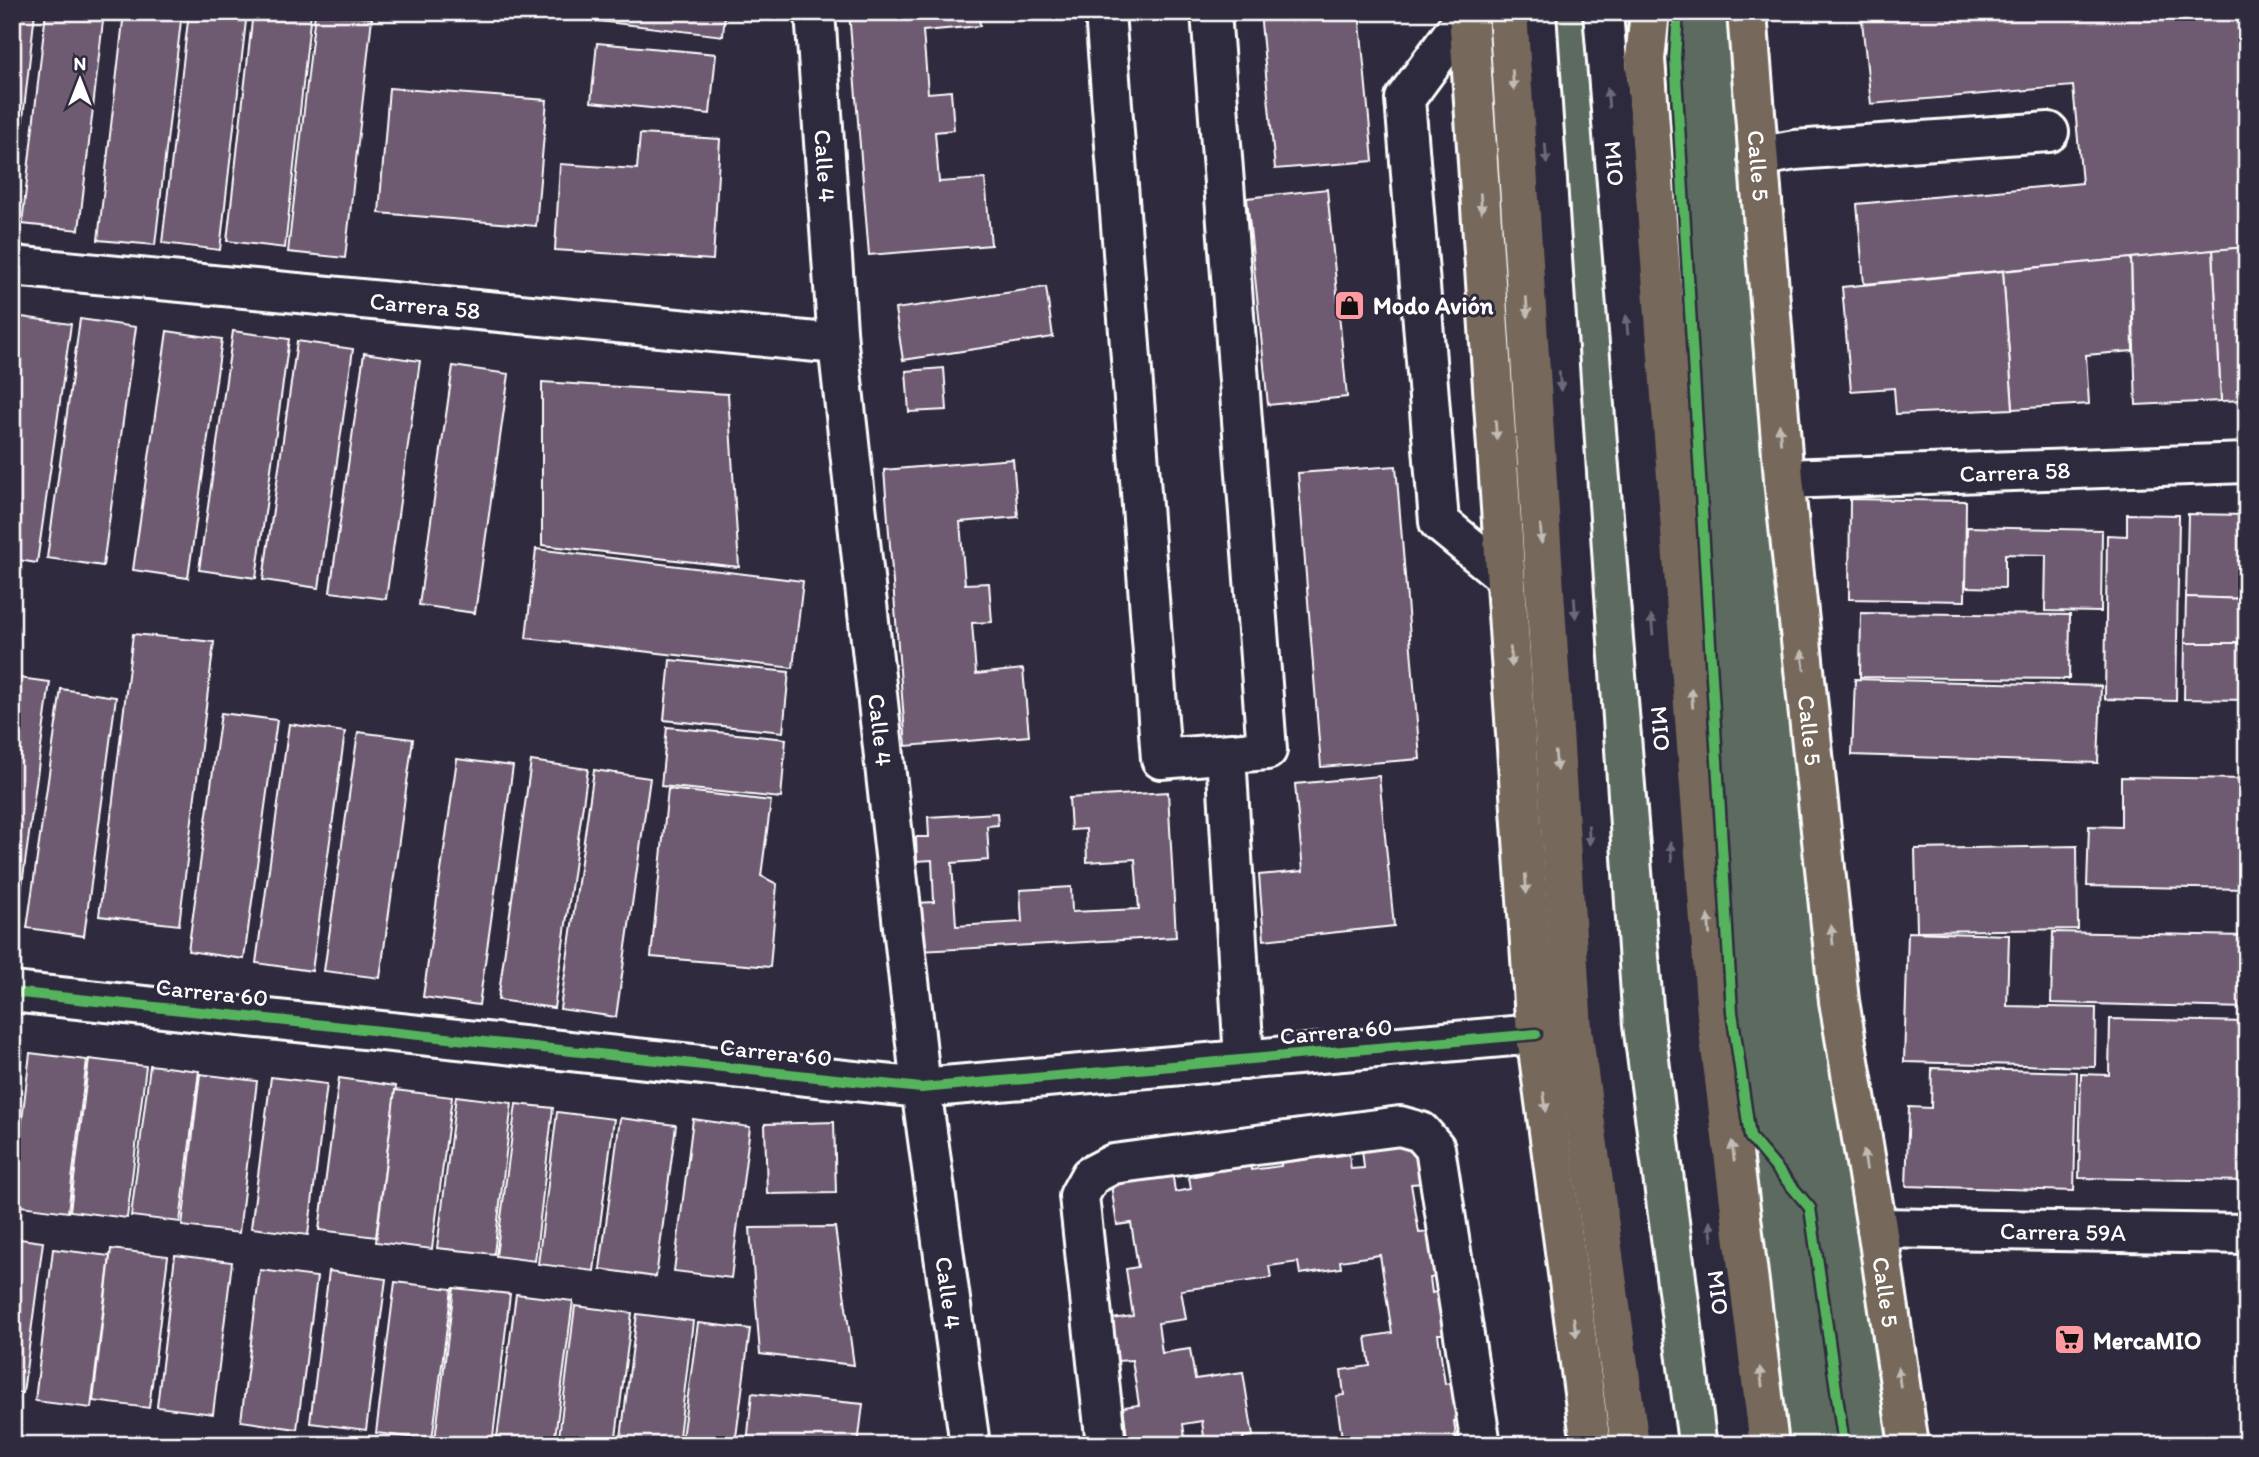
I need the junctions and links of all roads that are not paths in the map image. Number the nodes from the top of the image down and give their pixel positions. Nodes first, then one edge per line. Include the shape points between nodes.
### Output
1 (815, 12) edge
2 (1105, 12) edge
3 (1212, 12) edge
4 (1468, 12) edge
5 (1508, 12) edge
6 (1536, 12) edge
7 (1602, 12) edge
8 (1650, 12) edge
9 (1747, 12) edge
10 (2049, 132) dead end
11 (1758, 157) junction
12 (12, 266) edge
13 (838, 344) junction
14 (2247, 463) edge
15 (1784, 479) junction
16 (1505, 576) junction
17 (1226, 754) junction
18 (12, 992) edge
19 (1536, 1034) junction
20 (1244, 1060) junction
21 (921, 1088) junction
22 (1877, 1228) junction
23 (2247, 1234) edge
24 (970, 1445) edge
25 (1107, 1445) edge
26 (1481, 1445) edge
27 (1591, 1445) edge
28 (1630, 1445) edge
29 (1657, 1445) edge
30 (1738, 1445) edge
31 (1769, 1445) edge
32 (1909, 1445) edge

1 - 13 street, Calle 4
2 - 17 street via 1161,759
3 - 17 street via 1267,750
4 -> 16 main road
4 - 16 street via 1405,99 1439,522
5 -> 28 main road via 1573,1030
6 -> 29 street via 1602,1027
30 -> 7 street, MIO via 1685,1017
31 -> 8 main road via 1716,1014 1645,59
9 - 11 main road, Calle 5
10 - 11 street via 1795,150
15 -> 11 main road, Calle 5
12 - 13 street, Carrera 58
13 - 21 street, Calle 4
14 - 15 street, Carrera 58
22 -> 15 main road, Calle 5 via 1839,1001
16 -> 19 main road
17 - 20 street
18 - 21 street, Carrera 60
19 - 20 street, Carrera 60
19 -> 27 main road
20 - 21 street, Carrera 60
21 - 24 street, Calle 4
22 - 23 street, Carrera 59A
32 -> 22 main road, Calle 5
25 - 26 street via 1079,1196 1090,1176 1114,1164 1400,1126 1421,1132 1435,1147

